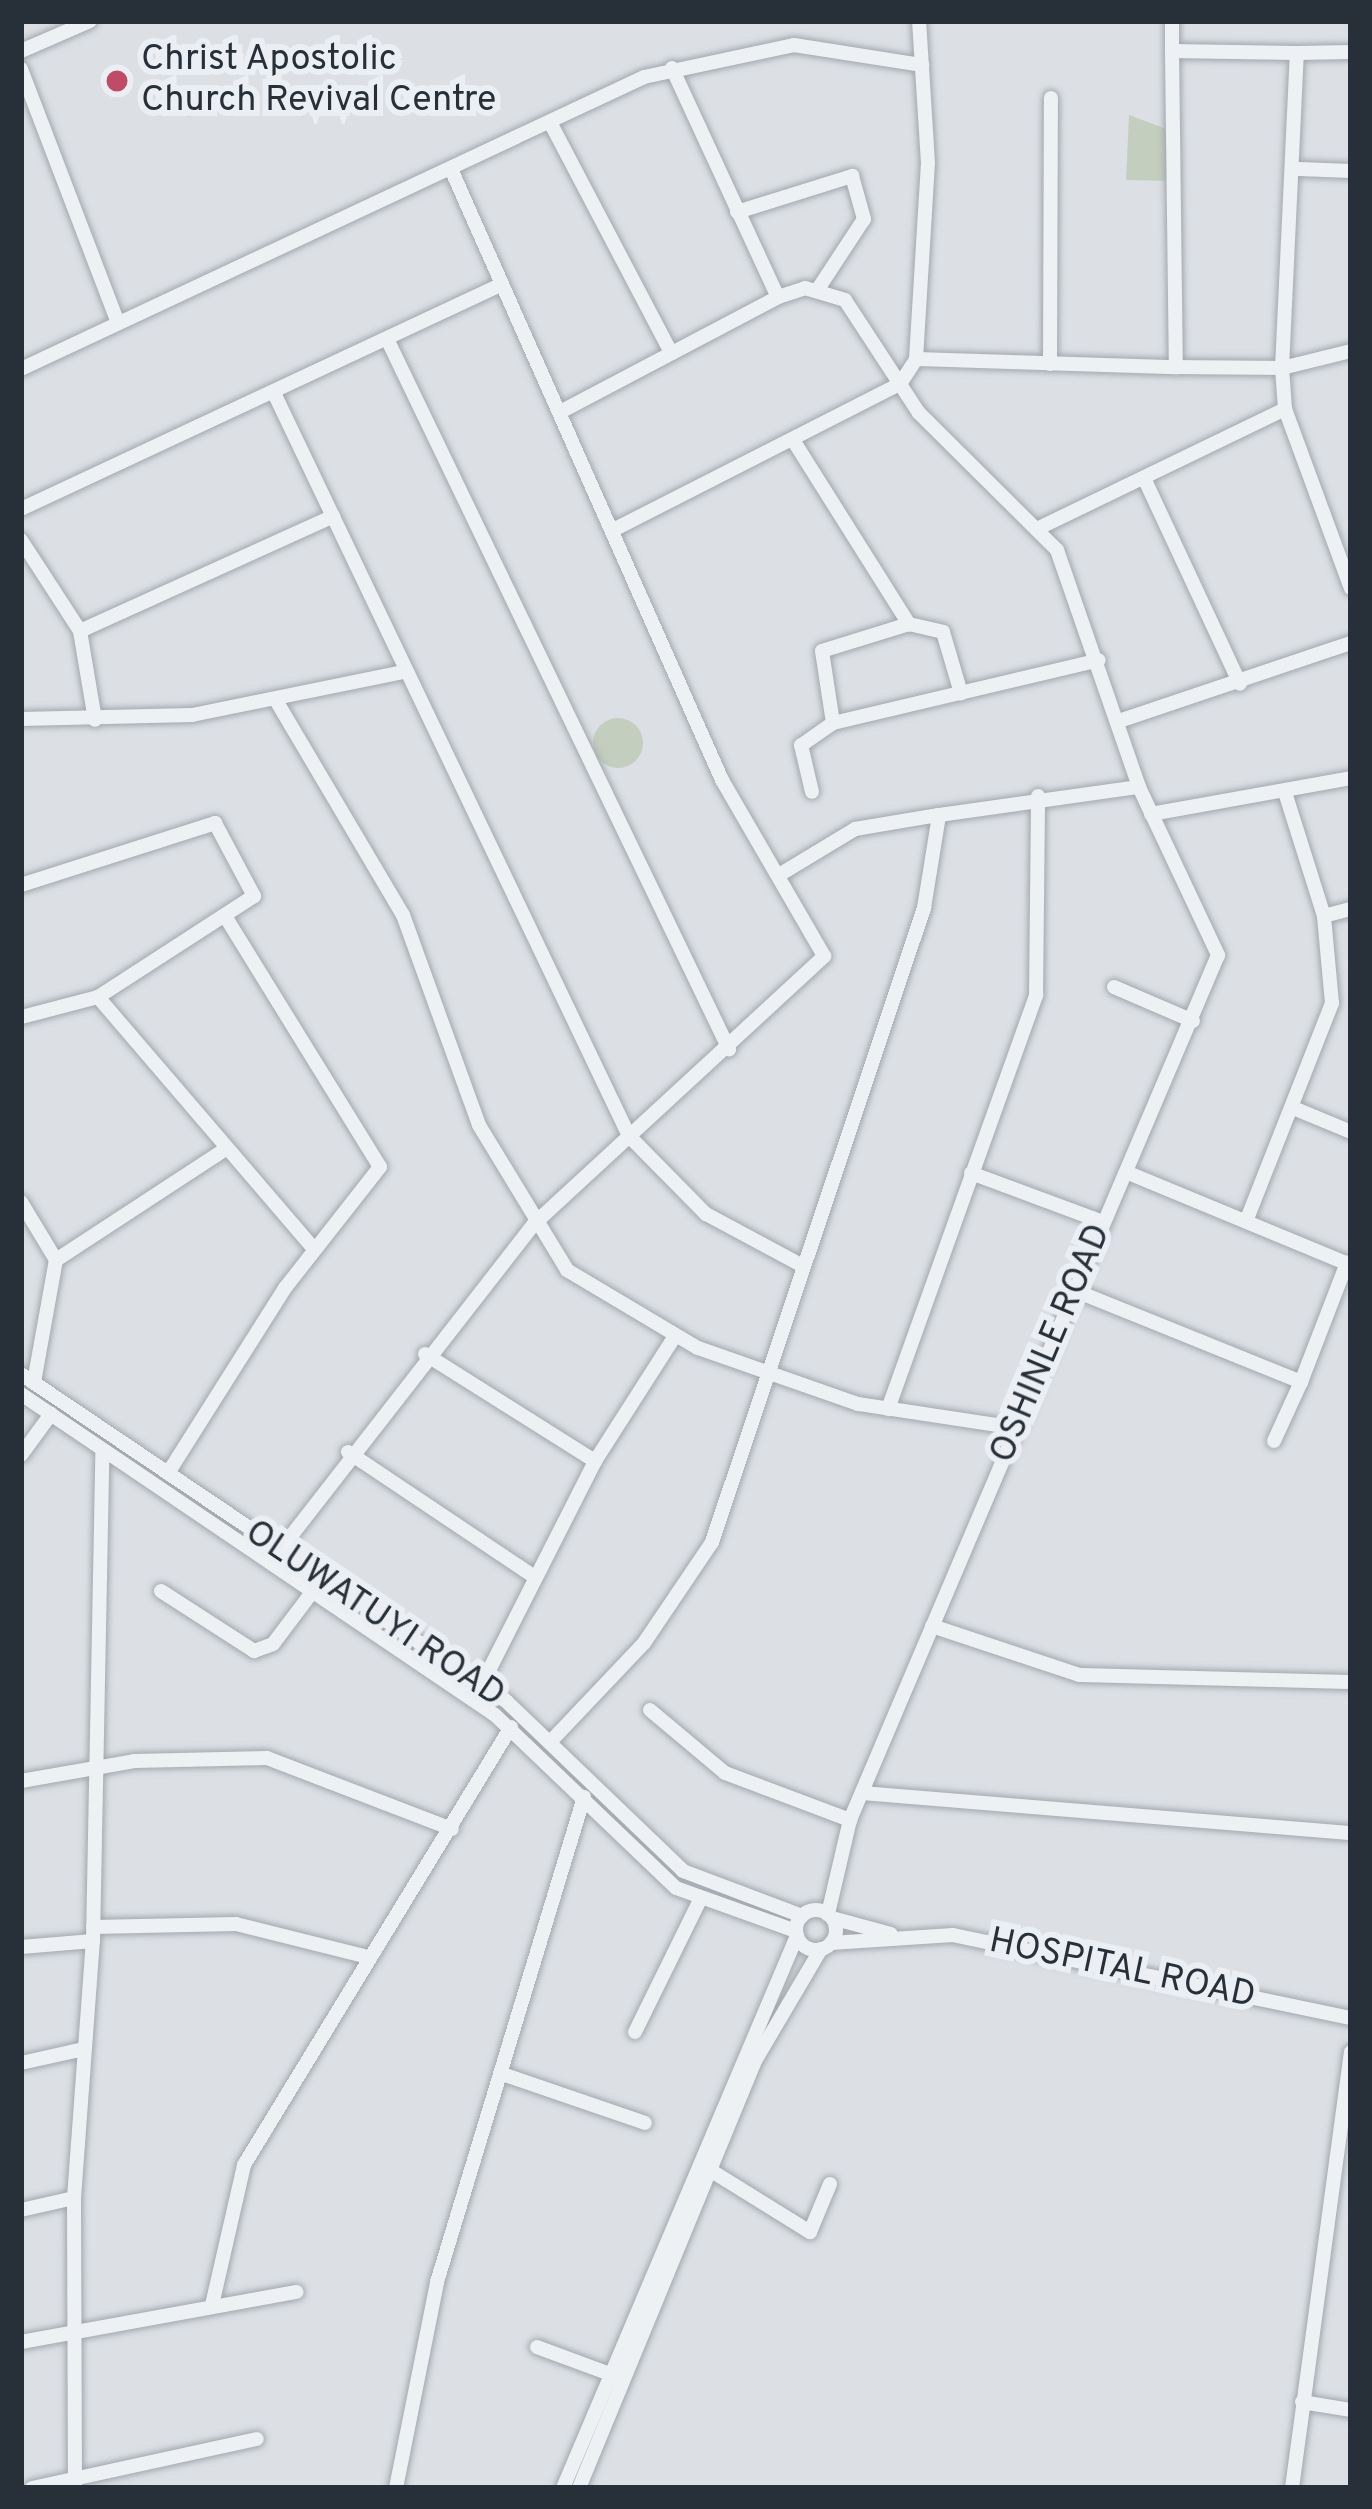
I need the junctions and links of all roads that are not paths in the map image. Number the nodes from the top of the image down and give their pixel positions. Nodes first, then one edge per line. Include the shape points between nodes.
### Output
1 (90, 21) edge
2 (919, 21) edge
3 (1172, 21) edge
4 (21, 51) edge
5 (1172, 51) junction
6 (1351, 52) edge
7 (1297, 53) junction
8 (922, 65) junction
9 (672, 68) junction
10 (21, 69) edge
11 (1051, 98) dead end
12 (551, 124) junction
13 (452, 169) junction
14 (1299, 169) junction
15 (1351, 171) edge
16 (737, 212) junction
17 (496, 287) junction
18 (818, 289) junction
19 (778, 298) junction
20 (118, 323) junction
21 (389, 343) junction
22 (1351, 350) edge
23 (671, 353) junction
24 (916, 359) junction
25 (1050, 364) junction
26 (1176, 367) junction
27 (1282, 368) junction
28 (21, 369) edge
29 (900, 384) junction
30 (274, 393) junction
31 (1285, 409) junction
32 (562, 411) junction
33 (793, 440) junction
34 (1144, 478) junction
35 (21, 509) edge
36 (333, 516) junction
37 (617, 527) junction
38 (1041, 527) junction
39 (21, 540) edge
40 (1351, 589) edge
41 (909, 624) junction
42 (80, 631) junction
43 (1351, 643) edge
44 (1099, 660) junction
45 (403, 672) junction
46 (1240, 684) junction
47 (961, 693) junction
48 (277, 703) junction
49 (21, 719) edge
50 (95, 720) junction
51 (1119, 721) junction
52 (832, 723) junction
53 (1351, 778) edge
54 (1139, 787) junction
55 (812, 792) dead end
56 (1285, 792) junction
57 (1038, 796) junction
58 (1151, 814) junction
59 (939, 815) junction
60 (779, 875) junction
61 (21, 884) edge
62 (1351, 909) edge
63 (1324, 916) junction
64 (228, 921) junction
65 (1114, 987) dead end
66 (98, 997) junction
67 (21, 1017) edge
68 (1193, 1021) junction
69 (728, 1049) junction
70 (1298, 1110) junction
71 (1351, 1132) edge
72 (629, 1136) junction
73 (224, 1150) junction
74 (971, 1172) junction
75 (1126, 1172) junction
76 (21, 1202) edge
77 (1247, 1219) junction
78 (1103, 1222) junction
79 (534, 1224) junction
80 (314, 1249) junction
81 (56, 1260) junction
82 (1349, 1264) edge
83 (801, 1265) junction
84 (1076, 1291) junction
85 (675, 1336) junction
86 (425, 1354) junction
87 (776, 1373) junction
88 (27, 1378) edge
89 (1301, 1382) junction
90 (21, 1394) edge
91 (888, 1409) junction
92 (51, 1414) junction
93 (1017, 1428) junction
94 (1274, 1442) dead end
95 (102, 1450) junction
96 (348, 1452) junction
97 (21, 1455) edge
98 (595, 1461) junction
99 (168, 1473) junction
100 (277, 1554) junction
101 (536, 1578) junction
102 (160, 1591) dead end
103 (310, 1595) junction
104 (932, 1626) junction
105 (1351, 1682) edge
106 (482, 1684) junction
107 (650, 1710) dead end
108 (512, 1727) junction
109 (552, 1740) junction
110 (88, 1766) junction
111 (21, 1781) edge
112 (862, 1793) junction
113 (584, 1797) junction
114 (850, 1820) junction
115 (452, 1829) junction
116 (1351, 1834) edge
117 (703, 1890) junction
118 (812, 1921) junction
119 (93, 1934) junction
120 (892, 1934) junction
121 (826, 1946) junction
122 (21, 1947) edge
123 (364, 1956) junction
124 (1351, 2018) edge
125 (635, 2032) dead end
126 (84, 2049) junction
127 (1351, 2052) edge
128 (21, 2063) edge
129 (502, 2074) junction
130 (644, 2123) dead end
131 (710, 2170) junction
132 (830, 2184) dead end
133 (74, 2198) junction
134 (21, 2210) edge
135 (297, 2291) dead end
136 (212, 2305) junction
137 (72, 2335) junction
138 (21, 2342) edge
139 (537, 2347) dead end
140 (610, 2374) junction
141 (1302, 2402) junction
142 (1351, 2410) edge
143 (257, 2439) dead end
144 (75, 2484) edge
145 (32, 2488) edge
146 (396, 2488) edge
147 (563, 2488) edge
148 (579, 2488) edge
149 (1292, 2488) edge

1 - 4 street
2 - 8 street
3 - 5 street
5 - 7 street
5 - 26 street
6 - 7 street
7 - 14 street
8 - 9 street via 794,45
8 - 24 street
9 - 12 street
9 - 16 street
10 - 20 street
11 - 25 street
12 - 13 street
12 - 23 street
13 - 17 street
13 - 20 street
14 - 15 street
14 - 27 street
16 - 18 street via 852,176 864,219
16 - 19 street
17 - 21 street
17 - 32 street
18 - 19 street
18 - 29 street via 845,300
19 - 23 street
20 - 28 street
21 - 30 street
21 - 69 street
22 - 27 street
23 - 32 street
24 - 25 street
24 - 29 street
25 - 26 street
26 - 27 street
27 - 31 street
29 - 33 street
29 - 38 street via 954,454
30 - 35 street
30 - 36 street
31 - 34 street
31 - 40 street
32 - 37 street
33 - 37 street
33 - 41 street
34 - 38 street
34 - 46 street
36 - 42 street
36 - 45 street
37 - 60 street via 697,727
38 - 44 street, OSHINLE ROAD
39 - 42 street
41 - 47 street via 943,632
41 - 52 street via 822,651
42 - 50 street
43 - 46 street
44 - 47 street
44 - 51 street, OSHINLE ROAD
45 - 48 street
45 - 72 street
46 - 51 street
47 - 52 street
48 - 50 street
48 - 79 street via 403,915 471,1107
49 - 50 street
51 - 54 street, OSHINLE ROAD
52 - 55 street via 802,745
53 - 56 street
54 - 57 street
54 - 58 street, OSHINLE ROAD
56 - 58 street
56 - 63 street
57 - 59 street
57 - 74 street via 1036,995
58 - 68 street, OSHINLE ROAD via 1218,956
59 - 60 street via 855,829
59 - 83 street via 924,908
60 - 69 street via 824,956
61 - 64 street via 220,823 254,896
62 - 63 street
63 - 70 street via 1329,1025
64 - 66 street
64 - 80 street via 379,1158
65 - 68 street
66 - 67 street
66 - 73 street
68 - 75 street, OSHINLE ROAD
69 - 72 street
70 - 71 street
70 - 77 street
72 - 79 street
72 - 83 street via 706,1214
73 - 80 street
73 - 81 street
74 - 78 street
74 - 91 street
75 - 77 street
75 - 78 street, OSHINLE ROAD
76 - 81 street
77 - 82 street
78 - 84 street, OSHINLE ROAD
79 - 85 street via 567,1270
79 - 86 street
80 - 99 street
81 - 88 street
82 - 89 street
83 - 87 street
84 - 89 street
84 - 93 street, OSHINLE ROAD
85 - 87 street
85 - 98 street
86 - 96 street
86 - 98 street
87 - 91 street
87 - 109 street via 696,1570
88 - 99 street, OLUWATUYI ROAD
89 - 94 street
90 - 92 street, OLUWATUYI ROAD
91 - 93 street
92 - 95 street, OLUWATUYI ROAD
92 - 97 street
93 - 104 street, OSHINLE ROAD
95 - 103 street, OLUWATUYI ROAD
95 - 110 street
96 - 100 street
96 - 101 street
98 - 101 street
99 - 100 street, OLUWATUYI ROAD
100 - 106 street, OLUWATUYI ROAD
101 - 106 street
102 - 103 street via 254,1651 273,1644
103 - 108 street, OLUWATUYI ROAD
104 - 105 street via 1079,1675
104 - 112 street, OSHINLE ROAD
106 - 109 street, OLUWATUYI ROAD
107 - 114 street via 725,1773
108 - 113 street, OLUWATUYI ROAD
108 - 115 street
109 - 117 street, OLUWATUYI ROAD
110 - 111 street
110 - 115 street via 267,1758
110 - 119 street
112 - 114 street, OSHINLE ROAD
112 - 116 street
113 - 117 street, OLUWATUYI ROAD via 652,1870
113 - 129 street
114 - 118 street, OSHINLE ROAD
115 - 123 street
117 - 118 street
117 - 125 street
118 - 120 street
118 - 121 street
118 - 121 street
118 - 140 street
119 - 122 street
119 - 123 street via 236,1924
119 - 126 street
120 - 121 street
120 - 124 street, HOSPITAL ROAD via 953,1934
121 - 131 street via 770,2030
123 - 136 street via 244,2165
126 - 128 street
126 - 133 street
127 - 141 street
129 - 130 street
129 - 146 street via 425,2327
131 - 132 street via 810,2232
131 - 148 street
133 - 134 street
133 - 137 street
135 - 136 street
136 - 137 street
137 - 138 street
137 - 144 street
139 - 140 street
140 - 147 street
141 - 142 street
141 - 149 street
143 - 144 street
144 - 145 street

